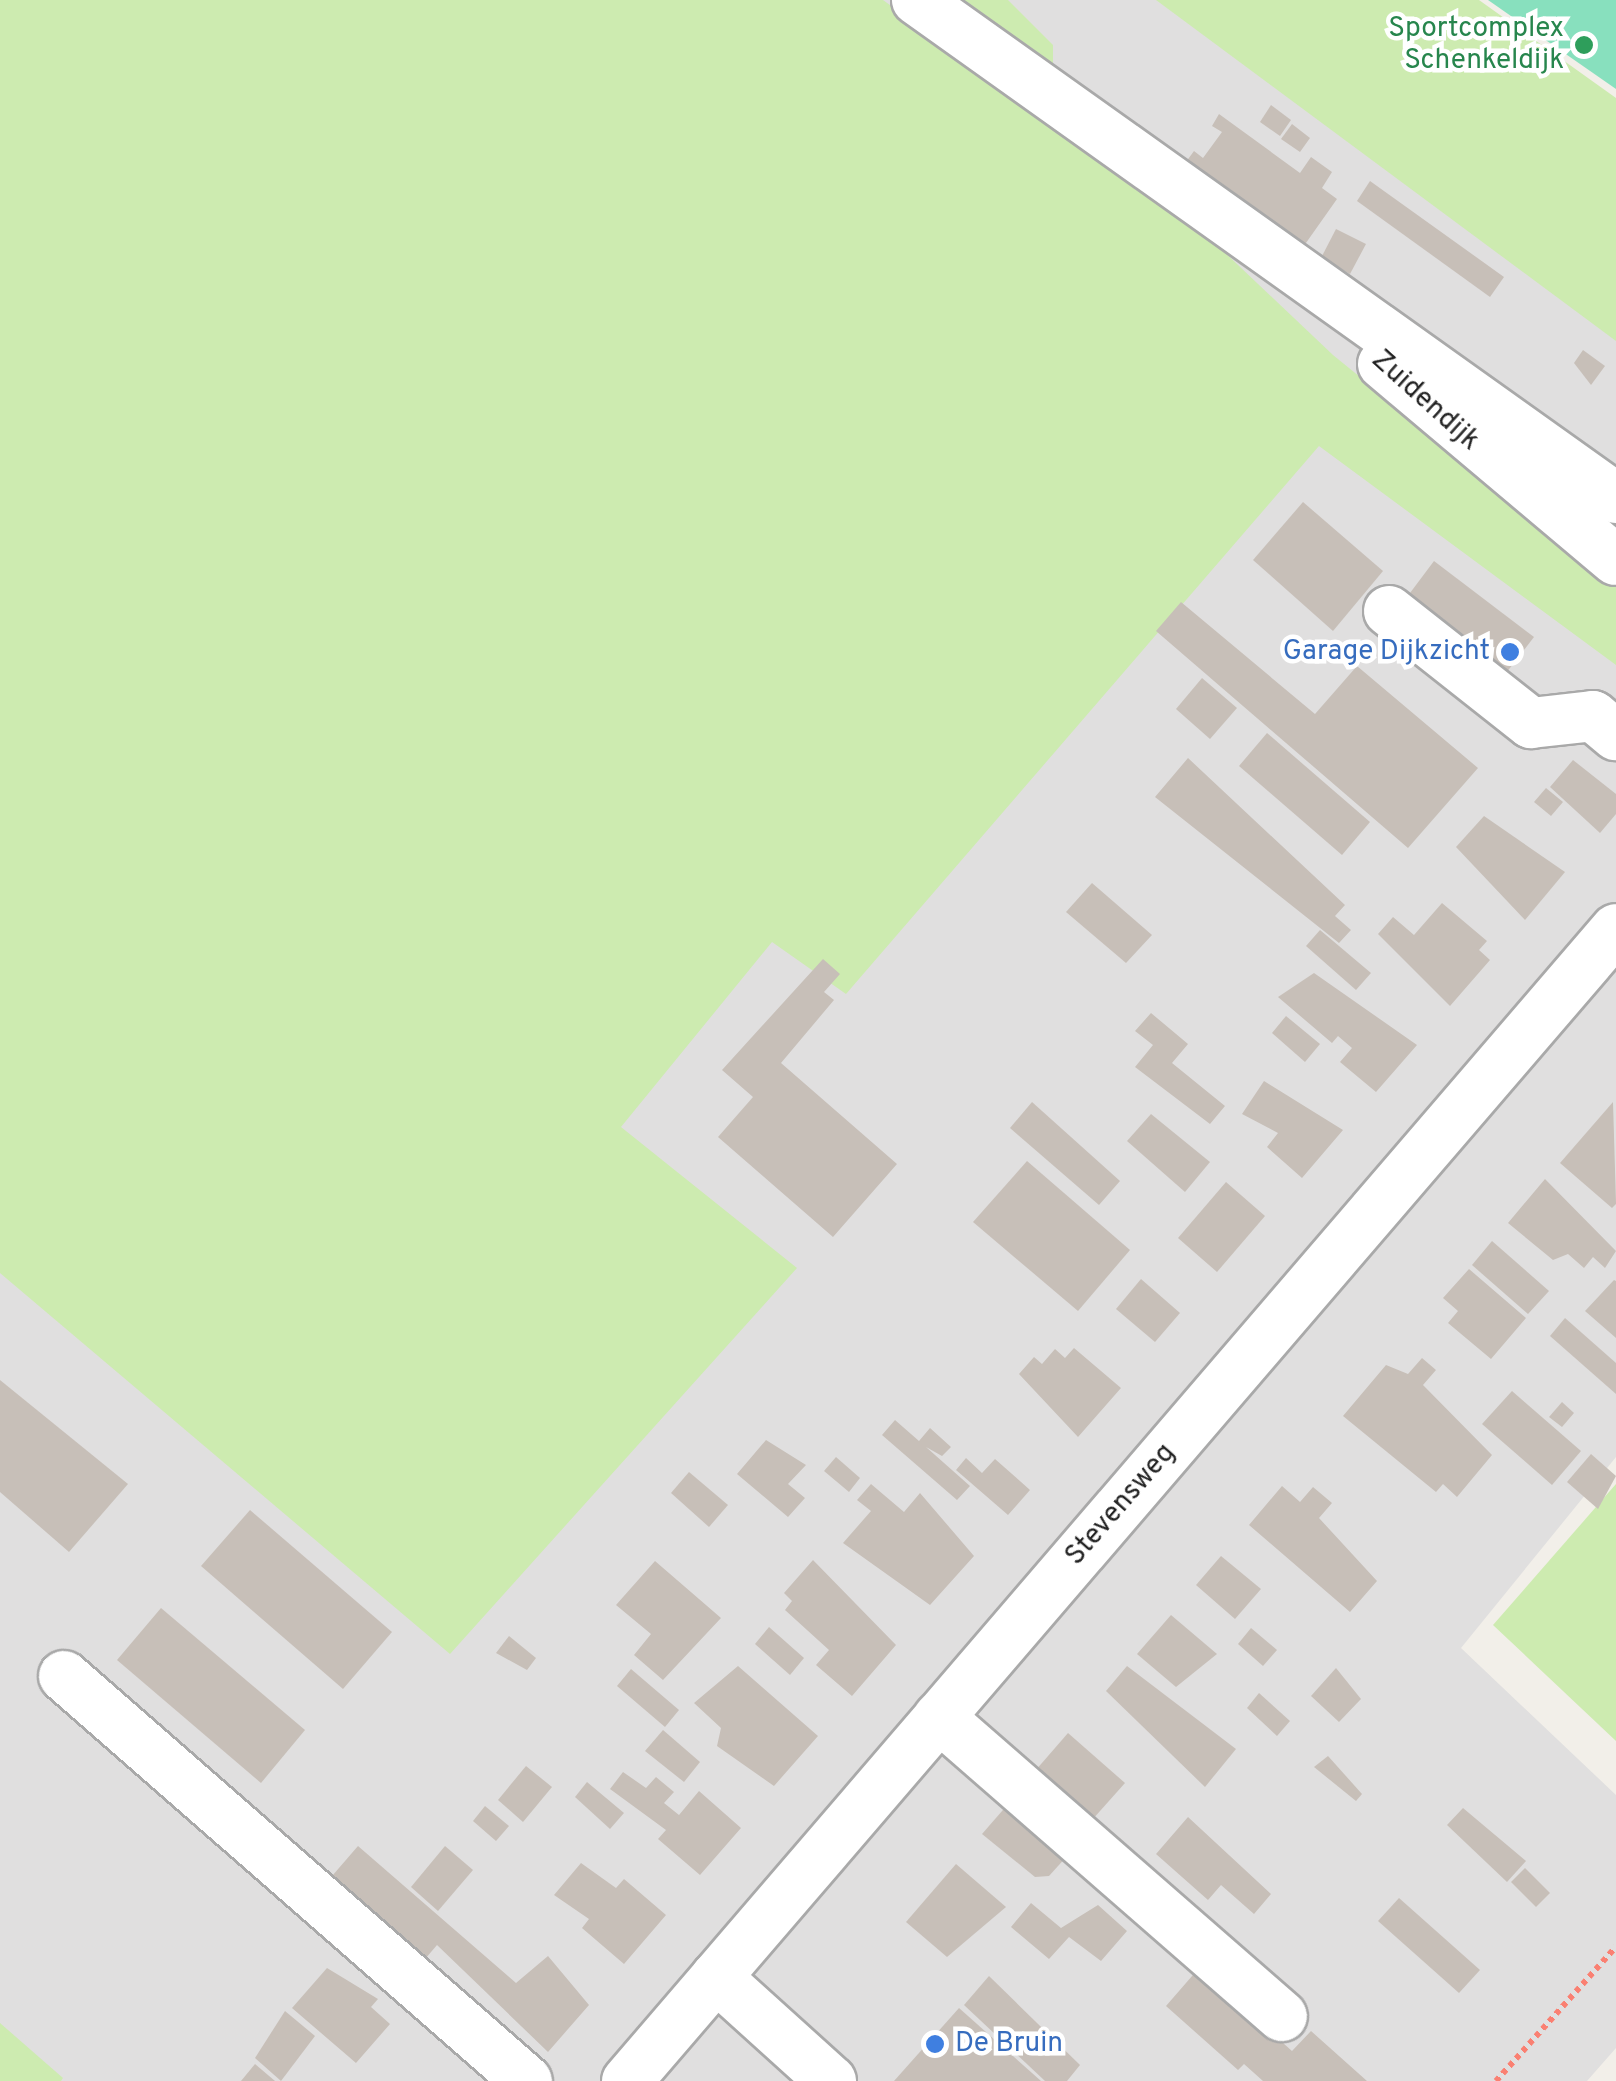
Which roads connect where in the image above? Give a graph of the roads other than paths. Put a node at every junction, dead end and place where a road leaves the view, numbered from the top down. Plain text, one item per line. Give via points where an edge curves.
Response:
1 (917, 0) edge
2 (1242, 232) junction
3 (1616, 498) edge
4 (1616, 560) edge
5 (1389, 611) dead end
6 (1616, 735) edge
7 (1616, 929) edge
8 (64, 1676) dead end
9 (939, 1717) junction
10 (716, 1976) junction
11 (1282, 2016) dead end
12 (527, 2081) edge
13 (627, 2081) edge
14 (831, 2081) edge

1 - 2 street, Zuidendijk
2 - 3 street, Zuidendijk
2 - 4 street, Zuidendijk via 1455,432
5 - 6 street via 1532,723 1594,716
7 - 9 street, Stevensweg
8 - 12 street
9 - 10 street, Stevensweg
9 - 11 street
10 - 13 street, Stevensweg
10 - 14 street

